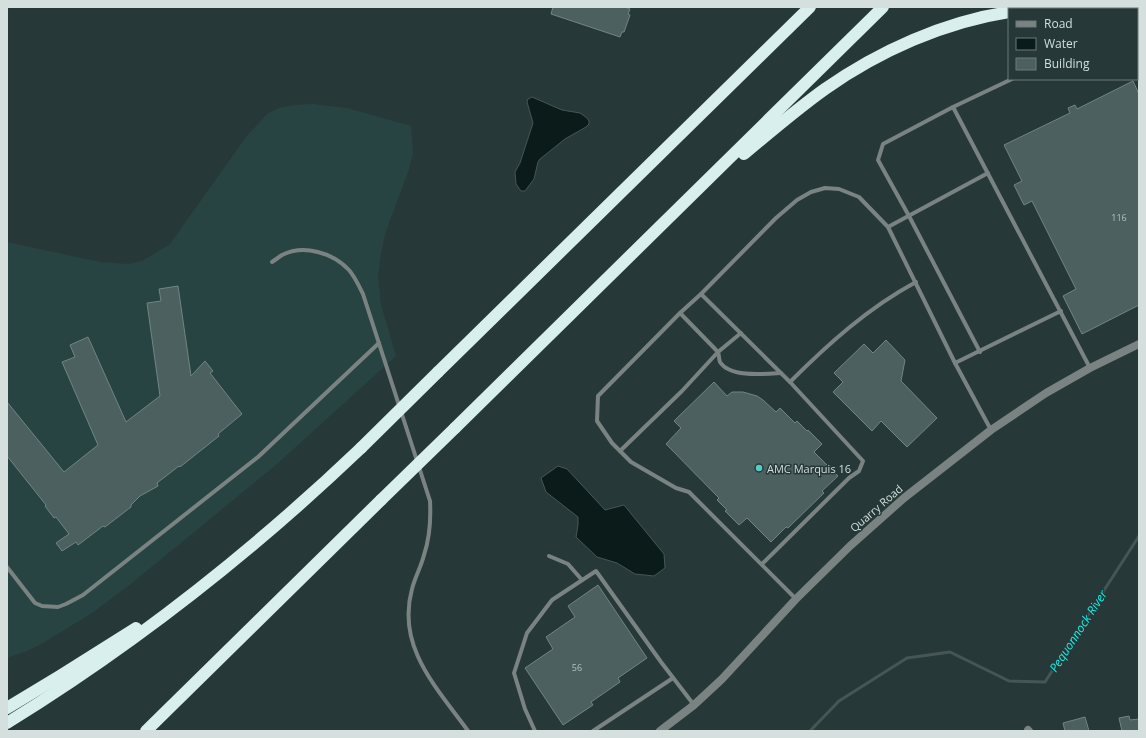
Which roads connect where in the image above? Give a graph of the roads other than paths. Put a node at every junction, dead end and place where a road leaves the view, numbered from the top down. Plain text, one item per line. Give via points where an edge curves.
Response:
1 (810, 7) edge
2 (883, 7) edge
3 (1128, 7) edge
4 (1139, 8) edge
5 (1008, 12) edge
6 (1010, 80) edge
7 (953, 106) junction
8 (988, 173) junction
9 (681, 205) junction
10 (909, 216) junction
11 (888, 227) junction
12 (272, 262) dead end
13 (916, 282) junction
14 (701, 294) junction
15 (1060, 311) junction
16 (680, 312) junction
17 (741, 333) junction
18 (379, 343) junction
19 (1139, 344) edge
20 (718, 352) junction
21 (980, 352) junction
22 (956, 363) junction
23 (1090, 368) junction
24 (781, 373) junction
25 (790, 382) junction
26 (992, 430) junction
27 (620, 451) junction
28 (549, 556) dead end
29 (762, 564) junction
30 (7, 567) edge
31 (582, 580) junction
32 (210, 581) junction
33 (796, 599) junction
34 (673, 678) junction
35 (694, 705) junction
36 (170, 707) junction
37 (7, 708) edge
38 (7, 723) edge
39 (146, 731) edge
40 (150, 731) edge
41 (468, 731) edge
42 (535, 731) edge
43 (593, 731) edge
44 (660, 731) edge

1 - 32 highway, bridge via 361,448
2 - 9 highway
3 - 4 highway
5 - 9 highway via 938,31 864,64 803,105
6 - 7 lane
7 - 8 lane
7 - 10 lane via 883,144 878,160
8 - 10 lane
8 - 15 lane
9 - 36 highway, bridge
10 - 11 lane
10 - 21 lane
11 - 13 lane
11 - 14 lane via 859,197 840,189 825,188 811,192 776,218
12 - 18 lane via 290,252 305,250 328,256 343,264 358,282
13 - 22 lane
13 - 25 lane via 864,315
14 - 16 lane
14 - 17 lane
15 - 21 lane
15 - 23 lane
16 - 20 lane
16 - 27 lane via 598,396 597,421
17 - 20 lane
17 - 24 lane
18 - 30 lane via 258,458 83,595 58,607 42,606 35,603
18 - 41 lane via 430,501 428,541 411,590 410,634 414,651 422,667
19 - 23 street, Quarry Road
20 - 24 lane via 720,361 726,368 744,374
20 - 27 lane
21 - 22 lane
22 - 26 lane
23 - 26 street, Quarry Road via 1046,393
24 - 25 lane
25 - 29 lane via 863,461 859,471
26 - 33 street, Quarry Road via 904,498
27 - 29 lane via 631,462 653,476 689,492
28 - 31 lane via 568,564
29 - 33 lane
31 - 34 lane via 596,571
31 - 42 lane via 552,600 527,633 514,673
32 - 37 highway
32 - 38 highway via 108,657
33 - 35 street, Quarry Road via 722,679
34 - 35 lane
34 - 43 lane
35 - 44 street, Quarry Road
36 - 39 highway
36 - 40 highway

